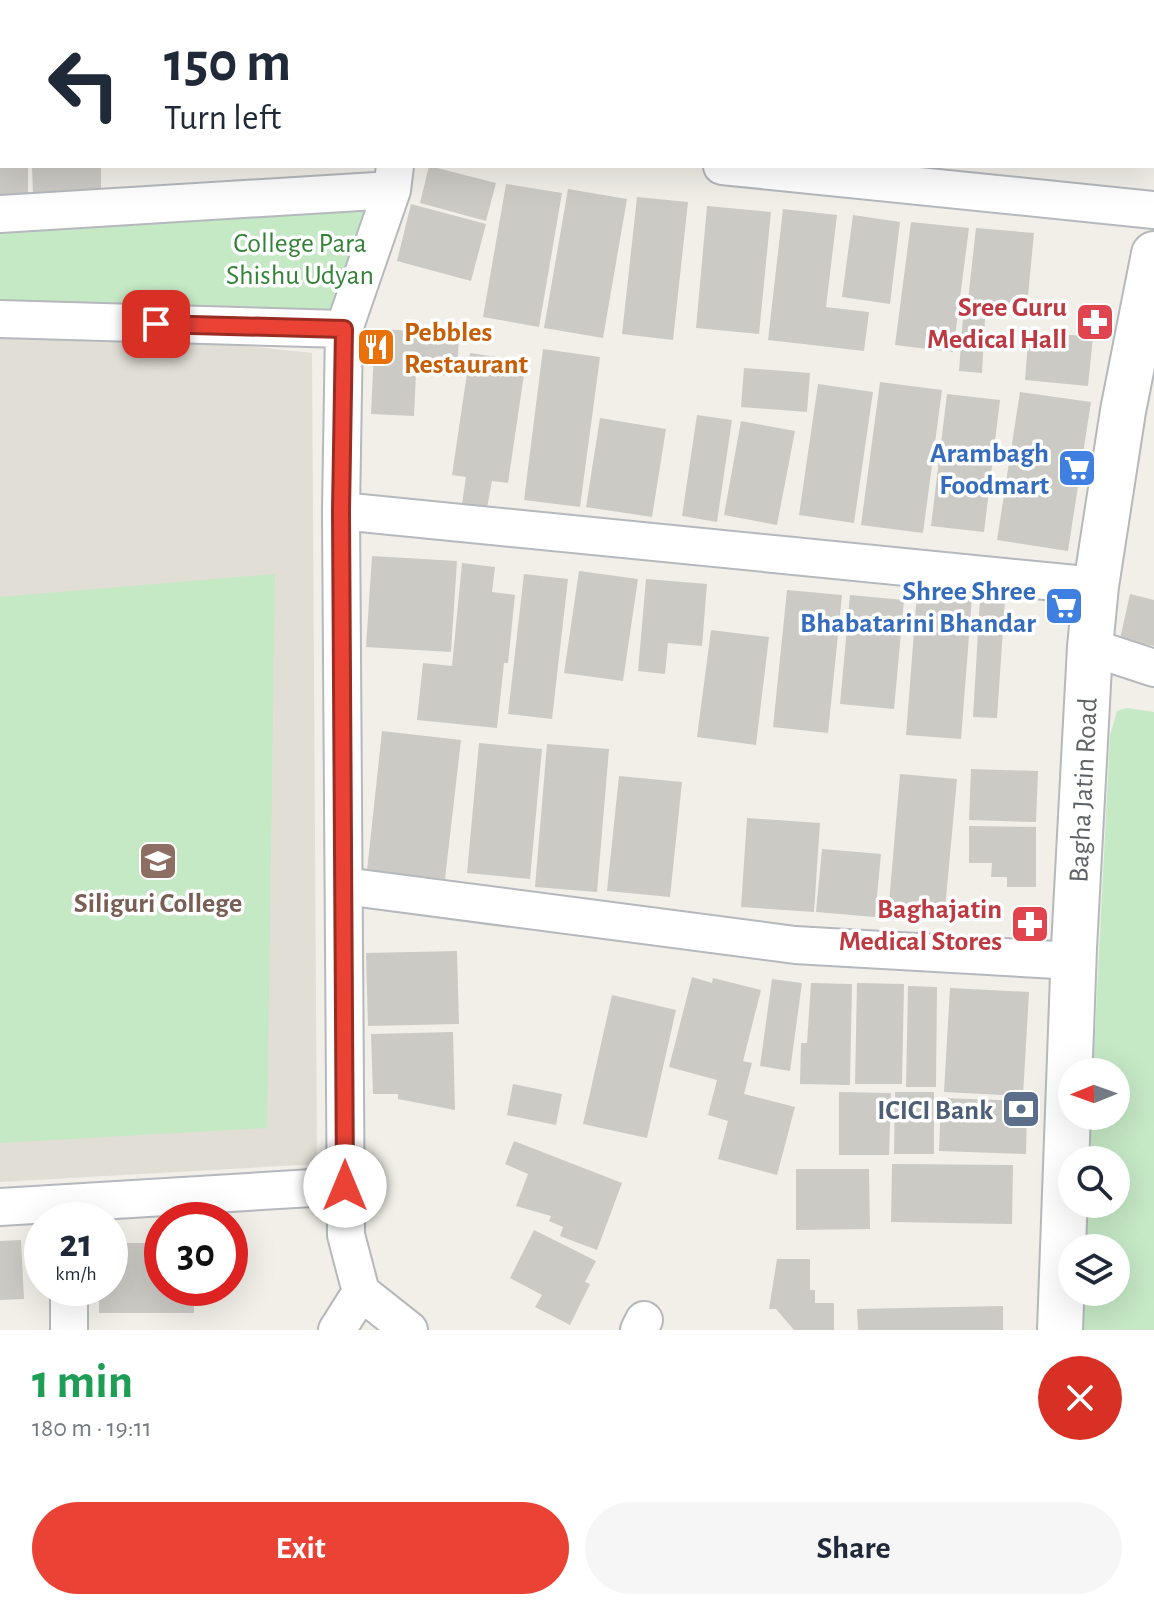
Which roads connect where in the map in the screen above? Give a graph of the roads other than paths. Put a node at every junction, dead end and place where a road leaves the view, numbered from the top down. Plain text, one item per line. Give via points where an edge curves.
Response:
1 (742, 168) edge
2 (394, 178) edge
3 (1154, 210) edge
4 (0, 214) edge
5 (1154, 254) edge
6 (0, 319) edge
7 (344, 329) junction
8 (341, 511) junction
9 (1096, 586) junction
10 (1090, 647) junction
11 (1154, 668) edge
12 (344, 886) junction
13 (1074, 961) junction
14 (345, 1186) junction
15 (128, 1206) edge
16 (0, 1207) edge
17 (24, 1208) edge
18 (361, 1292) junction
19 (69, 1306) edge
20 (69, 1330) edge
21 (337, 1330) edge
22 (409, 1330) edge
23 (1060, 1330) edge

1 - 3 street
2 - 4 street
2 - 7 street
5 - 9 street, Bagha Jatin Road
6 - 7 street
7 - 8 street
8 - 9 street
8 - 12 street
9 - 10 street, Bagha Jatin Road
10 - 11 street
10 - 13 street, Bagha Jatin Road
12 - 13 street via 795,945
12 - 14 street
13 - 23 street, Bagha Jatin Road
14 - 15 street
14 - 18 street via 346,1235
16 - 17 street
18 - 21 street
18 - 22 street
19 - 20 street

